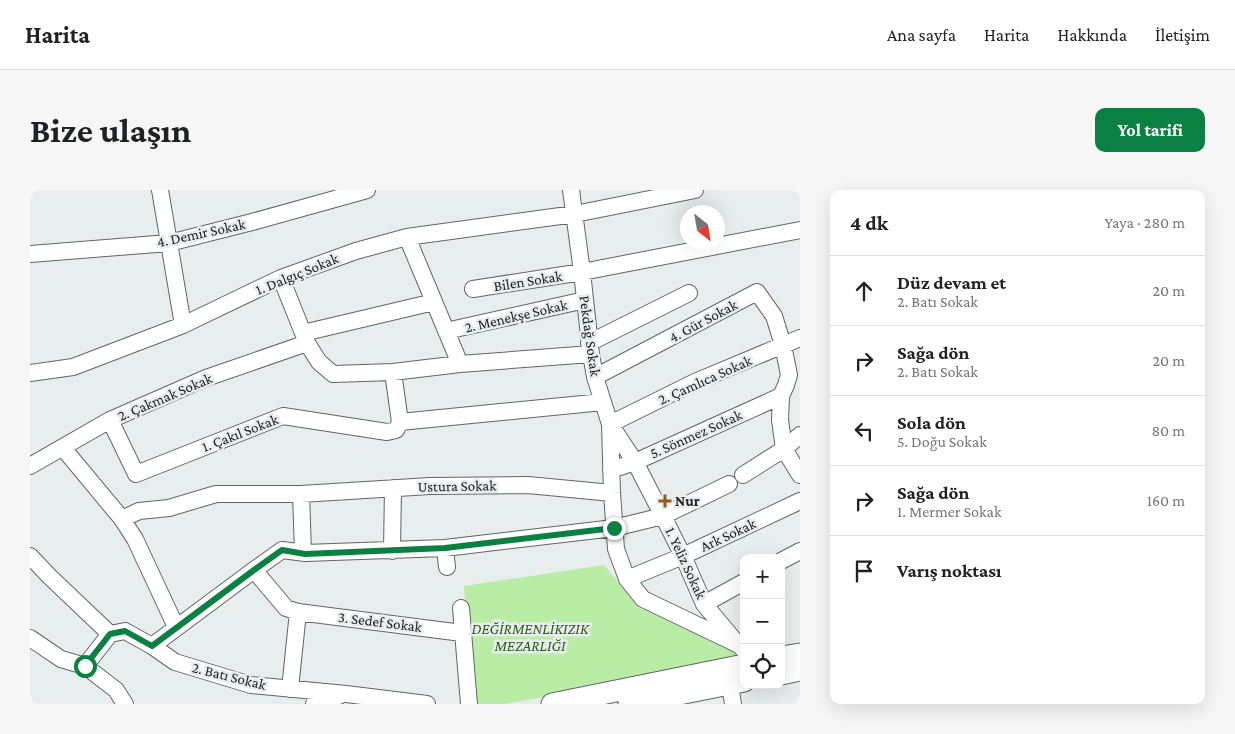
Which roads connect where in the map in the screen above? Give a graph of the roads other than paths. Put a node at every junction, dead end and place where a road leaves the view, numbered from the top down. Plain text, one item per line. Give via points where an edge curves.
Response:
1 (160, 190) edge
2 (367, 190) edge
3 (571, 190) edge
4 (695, 190) edge
5 (348, 192) edge
6 (575, 214) junction
7 (800, 230) edge
8 (407, 237) junction
9 (169, 242) junction
10 (30, 254) edge
11 (582, 272) junction
12 (281, 278) junction
13 (473, 289) dead end
14 (689, 293) dead end
15 (585, 300) junction
16 (434, 302) junction
17 (183, 325) junction
18 (446, 332) junction
19 (305, 338) junction
20 (800, 338) edge
21 (783, 345) junction
22 (590, 348) junction
23 (460, 364) junction
24 (393, 372) junction
25 (30, 373) edge
26 (595, 377) junction
27 (780, 396) junction
28 (603, 402) junction
29 (110, 420) junction
30 (400, 422) junction
31 (610, 424) junction
32 (800, 435) edge
33 (63, 448) junction
34 (784, 449) junction
35 (635, 462) junction
36 (30, 466) edge
37 (611, 470) junction
38 (800, 475) edge
39 (393, 488) junction
40 (612, 493) junction
41 (301, 494) junction
42 (800, 501) edge
43 (663, 516) junction
44 (122, 518) junction
45 (614, 528) junction
46 (445, 548) junction
47 (392, 550) junction
48 (800, 551) edge
49 (303, 553) junction
50 (30, 556) edge
51 (683, 556) junction
52 (785, 559) edge
53 (447, 567) dead end
54 (254, 570) junction
55 (627, 579) junction
56 (740, 584) edge
57 (704, 604) junction
58 (461, 608) dead end
59 (298, 612) junction
60 (176, 627) junction
61 (462, 633) junction
62 (110, 634) junction
63 (30, 638) edge
64 (152, 646) junction
65 (740, 650) edge
66 (740, 652) edge
67 (740, 654) edge
68 (800, 654) edge
69 (785, 656) edge
70 (85, 666) junction
71 (800, 670) edge
72 (785, 673) edge
73 (290, 689) junction
74 (735, 690) edge
75 (346, 694) junction
76 (692, 698) edge
77 (125, 704) edge
78 (314, 704) edge
79 (427, 704) edge
80 (469, 704) edge
81 (552, 704) edge
82 (629, 704) edge

1 - 9 street
2 - 5 street, 4. Demir Sokak
3 - 6 street, Pekdağ Sokak
4 - 6 street, 1. Dalgıç Sokak
5 - 9 street, 4. Demir Sokak via 252,222
6 - 8 street, 1. Dalgıç Sokak
6 - 11 street, Pekdağ Sokak
7 - 11 street, Bilen Sokak
8 - 12 street, 1. Dalgıç Sokak via 356,250
8 - 16 street
9 - 10 street, 4. Demir Sokak
9 - 17 street
11 - 13 street, Bilen Sokak
11 - 15 street, Pekdağ Sokak
12 - 17 street, 1. Dalgıç Sokak
12 - 19 street
14 - 22 street
15 - 18 street, 2. Menekşe Sokak
15 - 22 street, Pekdağ Sokak
16 - 18 street
16 - 19 street, 2. Çakmak Sokak
17 - 25 street, 1. Dalgıç Sokak via 73,367
18 - 23 street
19 - 24 street via 319,362 333,374
19 - 29 street, 2. Çakmak Sokak
20 - 21 street, 2. Çamlıca Sokak
21 - 26 street, 4. Gür Sokak via 774,316 757,292
21 - 27 street via 789,375
21 - 31 street, 2. Çamlıca Sokak via 695,382
22 - 23 street
22 - 26 street, Pekdağ Sokak
23 - 24 street
24 - 30 street
26 - 28 street, Pekdağ Sokak
27 - 34 street
27 - 35 street, 5. Sönmez Sokak
28 - 30 street, 1. Çakıl Sokak
28 - 31 street, Pekdağ Sokak
29 - 30 street, 1. Çakıl Sokak via 136,474 283,416 387,432 396,430
29 - 33 street, 2. Çakmak Sokak
31 - 35 street, 1. Yeliz Sokak
31 - 37 street, Pekdağ Sokak
32 - 34 street
33 - 36 street, 2. Çakmak Sokak
33 - 44 street
34 - 38 street
34 - 43 street via 736,480
35 - 37 street, 5. Sönmez Sokak
35 - 43 street, 1. Yeliz Sokak
37 - 40 street, Pekdağ Sokak
39 - 40 street, Ustura Sokak via 528,485
39 - 41 street, Ustura Sokak
39 - 47 street
40 - 45 street, Pekdağ Sokak
41 - 44 street, Ustura Sokak via 216,494
41 - 49 street
42 - 51 street, Ark Sokak
43 - 45 street
43 - 51 street, 1. Yeliz Sokak
44 - 60 street
45 - 46 street
45 - 55 street, Pekdağ Sokak via 616,549
46 - 47 street
46 - 53 street
47 - 49 street
48 - 52 street
49 - 54 street via 282,550
50 - 62 street
51 - 55 street, Ark Sokak
51 - 57 street, 1. Yeliz Sokak
54 - 59 street via 286,608
54 - 60 street
55 - 66 street, Pekdağ Sokak via 643,599
56 - 57 street
57 - 65 street, 1. Yeliz Sokak
58 - 61 street
59 - 61 street, 3. Sedef Sokak
59 - 73 street
60 - 64 street
61 - 80 street
62 - 64 street, 2. Batı Sokak via 125,631
62 - 70 street
63 - 70 street via 61,659
64 - 73 street, 2. Batı Sokak via 175,662 251,685
67 - 81 main road
68 - 69 main road
70 - 77 street via 116,690
71 - 72 main road
73 - 75 street, 2. Batı Sokak
74 - 76 main road
75 - 78 street
75 - 79 street, 2. Batı Sokak
76 - 82 main road

